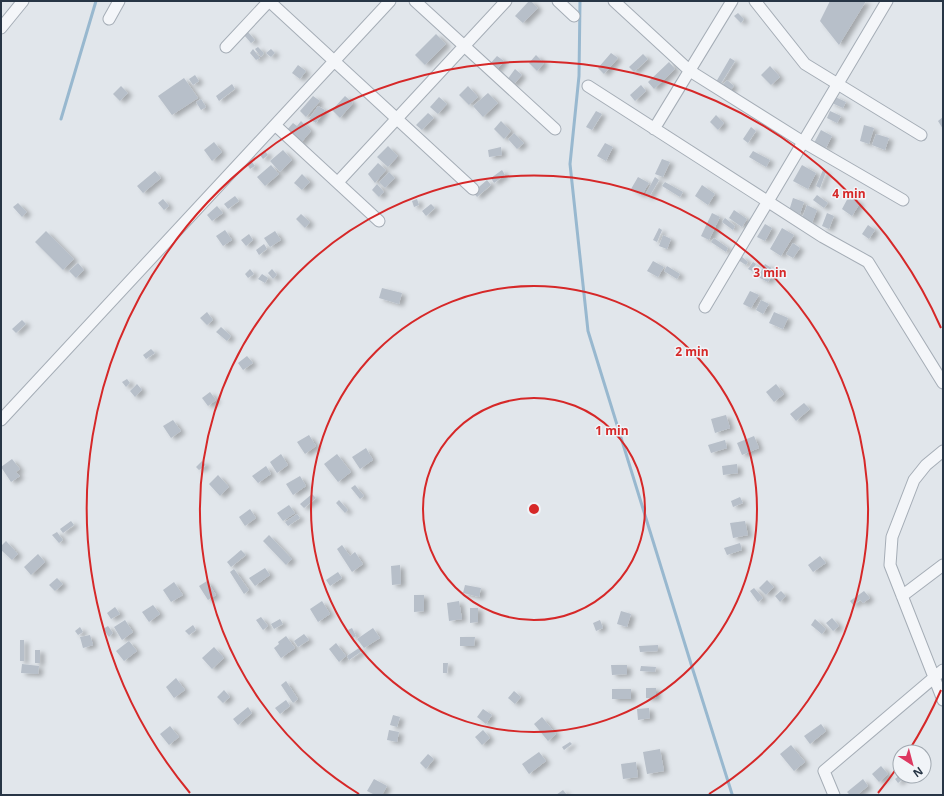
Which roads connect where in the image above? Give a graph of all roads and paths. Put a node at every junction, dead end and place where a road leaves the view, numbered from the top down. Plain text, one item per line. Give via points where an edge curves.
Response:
1 (23, 1) edge
2 (119, 1) edge
3 (269, 1) edge
4 (390, 1) edge
5 (415, 1) edge
6 (506, 1) edge
7 (558, 1) edge
8 (614, 1) edge
9 (732, 1) edge
10 (755, 1) edge
11 (887, 1) edge
12 (574, 16) dead end
13 (108, 19) dead end
14 (1, 28) edge
15 (226, 46) dead end
16 (464, 46) junction
17 (334, 61) junction
18 (690, 70) junction
19 (838, 84) junction
20 (588, 86) dead end
21 (397, 119) junction
22 (275, 125) junction
23 (654, 129) junction
24 (555, 130) dead end
25 (921, 135) dead end
26 (803, 142) junction
27 (338, 182) junction
28 (473, 189) dead end
29 (903, 200) dead end
30 (768, 202) junction
31 (380, 221) dead end
32 (705, 307) dead end
33 (943, 383) edge
34 (1, 420) edge
35 (943, 451) edge
36 (943, 565) edge
37 (902, 596) junction
38 (939, 674) edge
39 (943, 700) edge
40 (834, 795) edge

1 - 14 street
2 - 13 street
3 - 15 street
3 - 17 street
4 - 17 street
5 - 16 street
6 - 16 street
7 - 12 street
8 - 18 street
9 - 18 street
10 - 19 street via 805,64
11 - 19 street
16 - 21 street
16 - 24 street
17 - 21 street
17 - 22 street
18 - 23 street
18 - 26 street
19 - 25 street
19 - 26 street
20 - 23 street
21 - 27 street
21 - 28 street
22 - 27 street
22 - 34 street
23 - 30 street
26 - 29 street
26 - 30 street
27 - 31 street
30 - 32 street
30 - 33 street via 868,262
35 - 37 street via 926,465 914,480 892,536 890,565
36 - 37 street
37 - 38 street
38 - 39 street
38 - 40 street via 824,771

